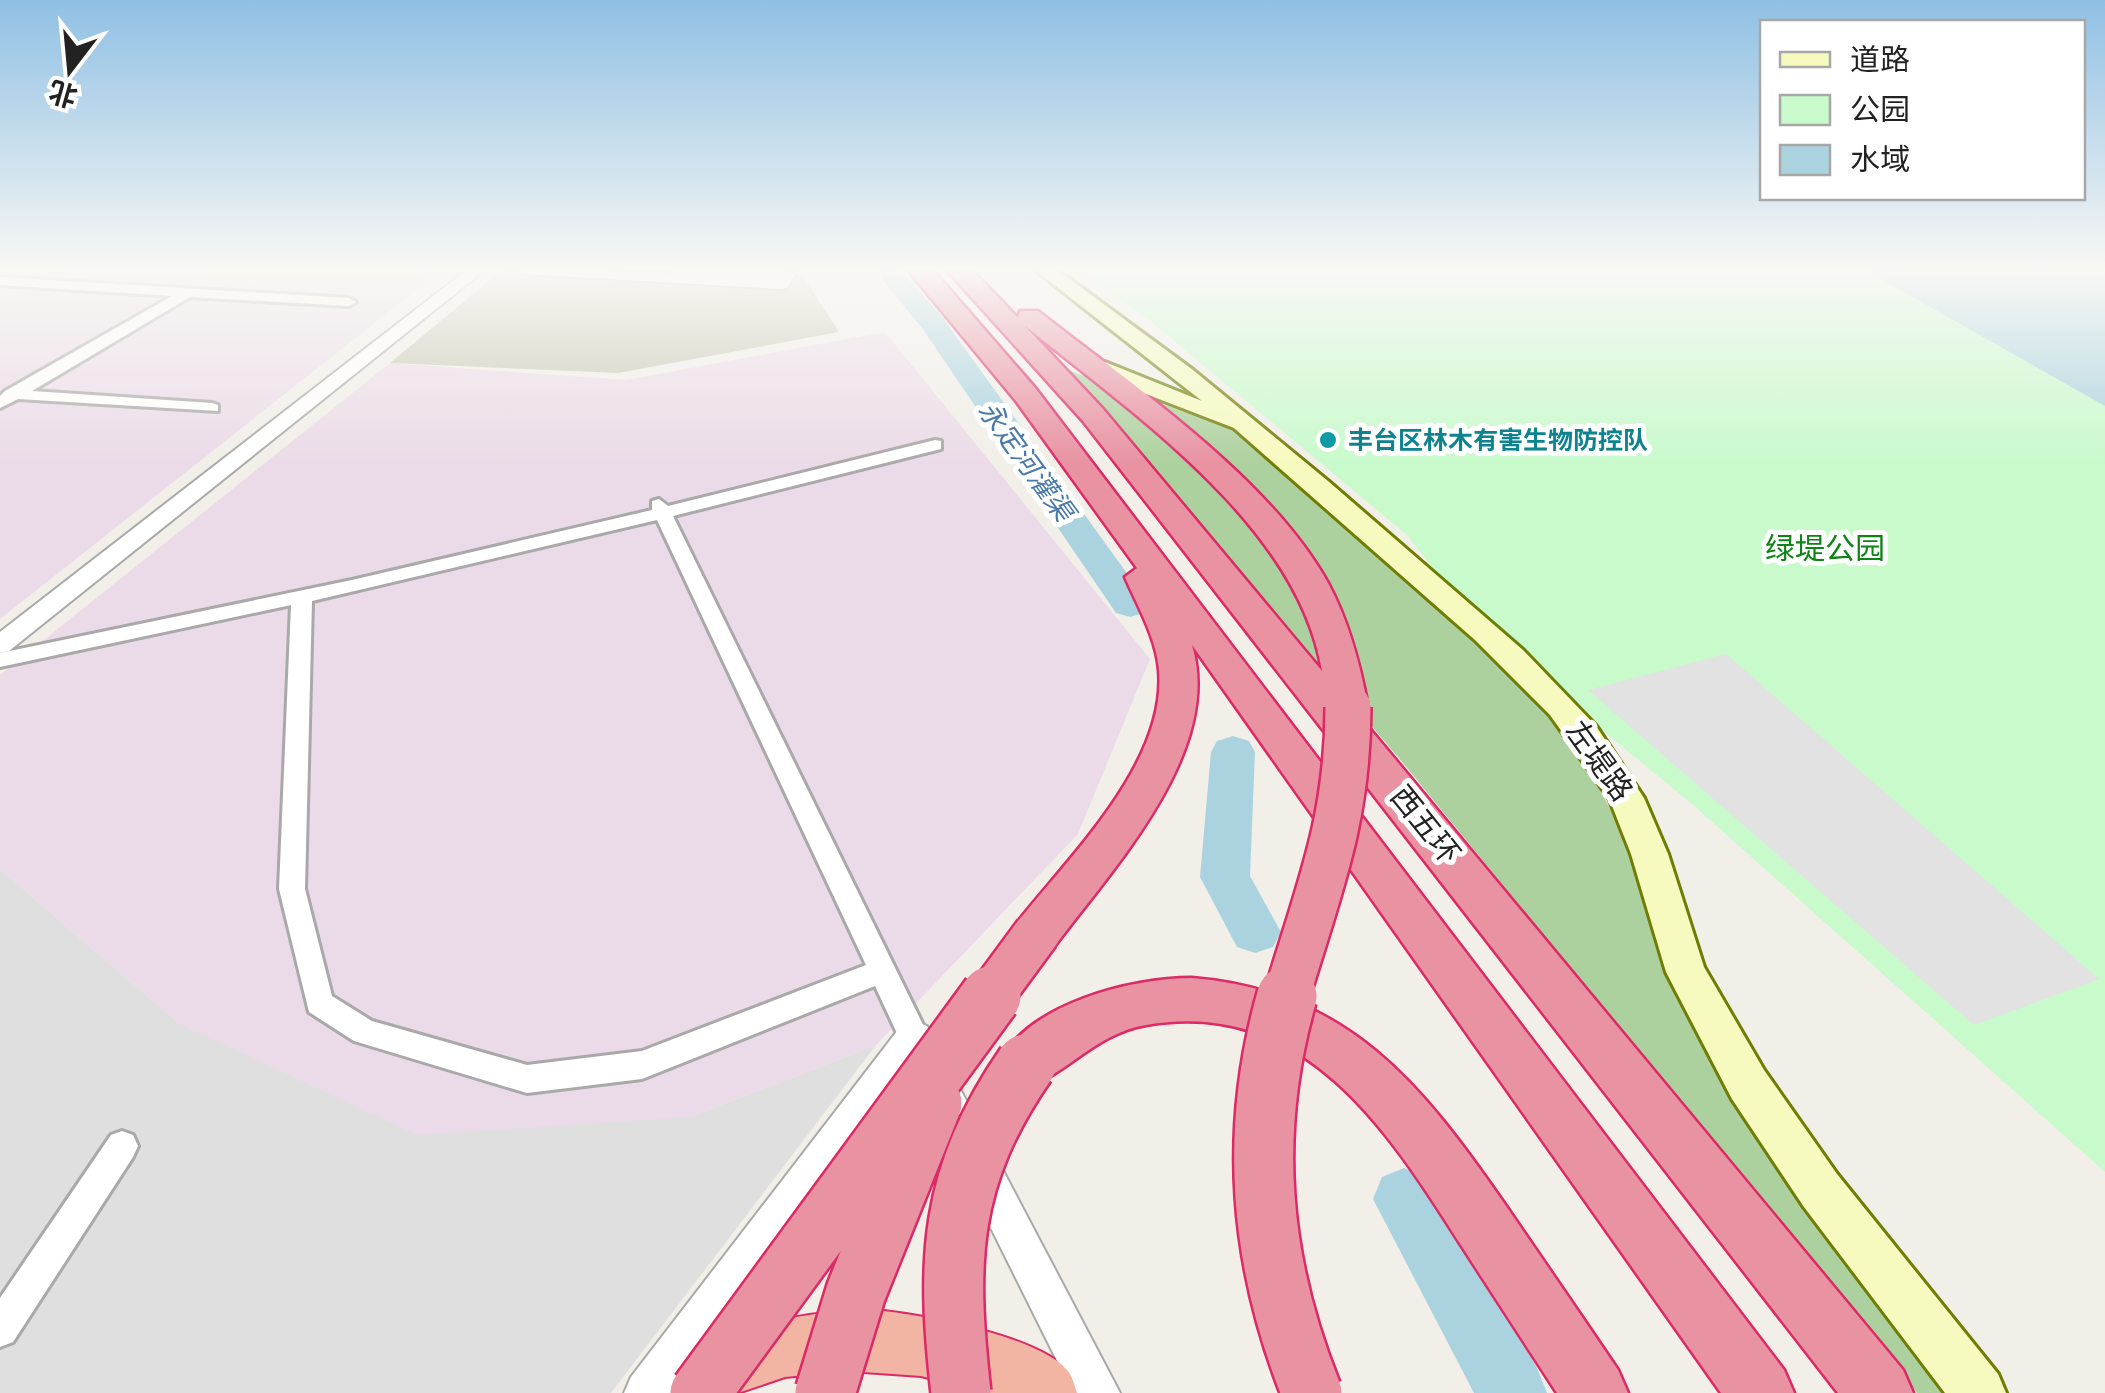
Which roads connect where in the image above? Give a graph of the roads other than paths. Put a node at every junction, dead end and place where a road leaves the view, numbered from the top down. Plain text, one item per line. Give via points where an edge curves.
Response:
1 (115, 334) edge
2 (395, 334) edge
3 (974, 334) edge
4 (1019, 334) edge
5 (1051, 334) edge
6 (1136, 334) edge
7 (1086, 362) junction
8 (5, 397) edge
9 (212, 408) dead end
10 (1255, 429) junction
11 (935, 445) dead end
12 (660, 510) junction
13 (1116, 514) junction
14 (302, 597) junction
15 (0, 645) edge
16 (0, 660) edge
17 (883, 971) junction
18 (937, 1038) junction
19 (122, 1146) dead end
20 (0, 1329) edge
21 (647, 1393) edge
22 (678, 1393) edge
23 (700, 1393) edge
24 (825, 1393) edge
25 (961, 1393) edge
26 (1046, 1393) edge
27 (1097, 1393) edge
28 (1312, 1393) edge
29 (1595, 1393) edge
30 (1760, 1393) edge
31 (1880, 1393) edge
32 (1980, 1393) edge

1 - 8 street
2 - 15 street
3 - 13 highway
4 - 31 highway, 西五环 via 1094,415
5 - 7 highway
6 - 10 main road, 左堤路
7 - 10 main road
7 - 28 highway, bridge via 1275,528 1328,620 1343,670 1345,791 1278,1026 1259,1148 1275,1290
8 - 9 street
10 - 32 main road, 左堤路 via 1474,623 1552,698 1605,762 1639,818 1684,969 1733,1058 1797,1160
11 - 12 street
12 - 14 street
12 - 17 street
13 - 18 highway, bridge via 1174,649 1179,685 1168,730 1146,786 1037,933
13 - 30 highway
14 - 16 street
14 - 17 street via 292,889 319,1003 364,1032 527,1079 642,1065
17 - 18 street
18 - 21 street
18 - 23 highway, bridge
18 - 24 highway, bridge
18 - 27 street
19 - 20 street
22 - 26 highway via 715,1371 785,1347 884,1338 966,1355
25 - 29 highway, bridge via 953,1314 956,1210 977,1140 1001,1096 1056,1036 1134,1004 1177,1000 1273,1014 1324,1040 1373,1082 1411,1123

